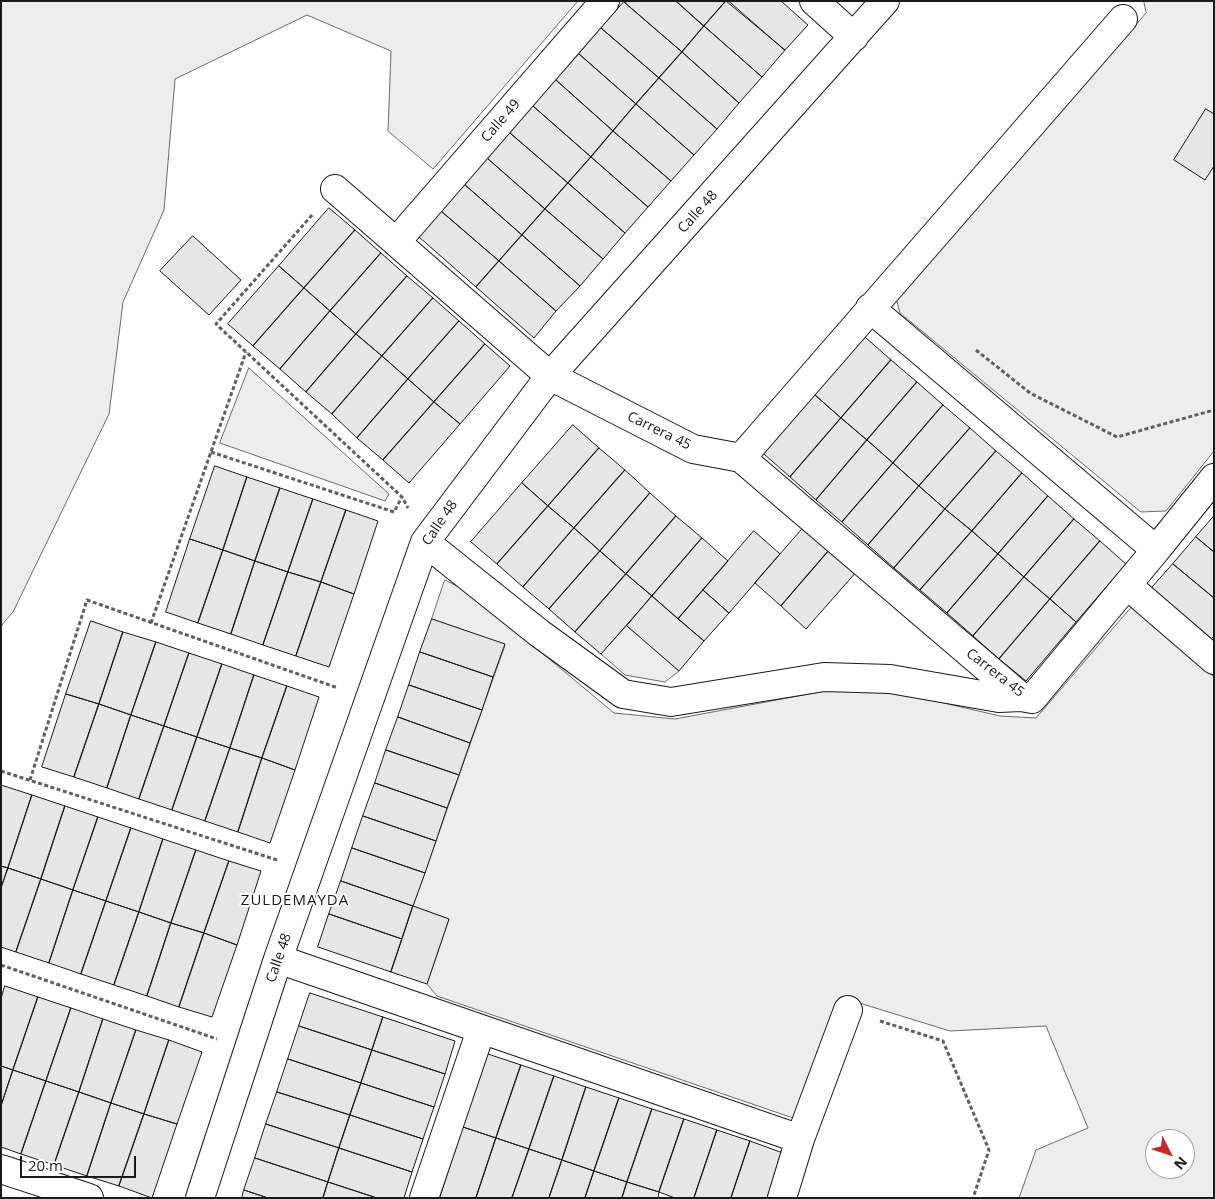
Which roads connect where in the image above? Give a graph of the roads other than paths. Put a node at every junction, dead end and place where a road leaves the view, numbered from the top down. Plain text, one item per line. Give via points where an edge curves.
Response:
1 (606, 1) edge
2 (814, 1) edge
3 (885, 1) edge
4 (1123, 19) dead end
5 (854, 37) junction
6 (335, 188) road end
7 (396, 242) junction
8 (870, 308) junction
9 (550, 376) junction
10 (741, 458) junction
11 (1214, 478) edge
12 (425, 542) junction
13 (1156, 550) junction
14 (1127, 585) junction
15 (1214, 660) edge
16 (1027, 698) junction
17 (278, 959) junction
18 (848, 1010) road end
19 (481, 1030) junction
20 (800, 1139) junction
21 (1, 1169) edge
22 (89, 1198) edge
23 (200, 1198) edge
24 (424, 1198) edge
25 (782, 1198) edge

1 - 7 street, Calle 49
2 - 5 street
3 - 5 street, Calle 48
4 - 8 street
5 - 9 street, Calle 48
6 - 7 street, Carrera 45
7 - 9 street, Carrera 45
8 - 10 street
8 - 13 street
9 - 10 street, Carrera 45 via 693,449
9 - 12 street, Calle 48
10 - 16 street, Carrera 45
11 - 13 street
12 - 16 street via 539,633 623,694 671,702 824,677 890,679 999,698
12 - 17 street, Calle 48
13 - 14 street
14 - 15 street
14 - 16 street
17 - 19 street
17 - 23 street, Calle 48
18 - 20 street
19 - 20 street
19 - 24 street
20 - 25 street
21 - 22 street

